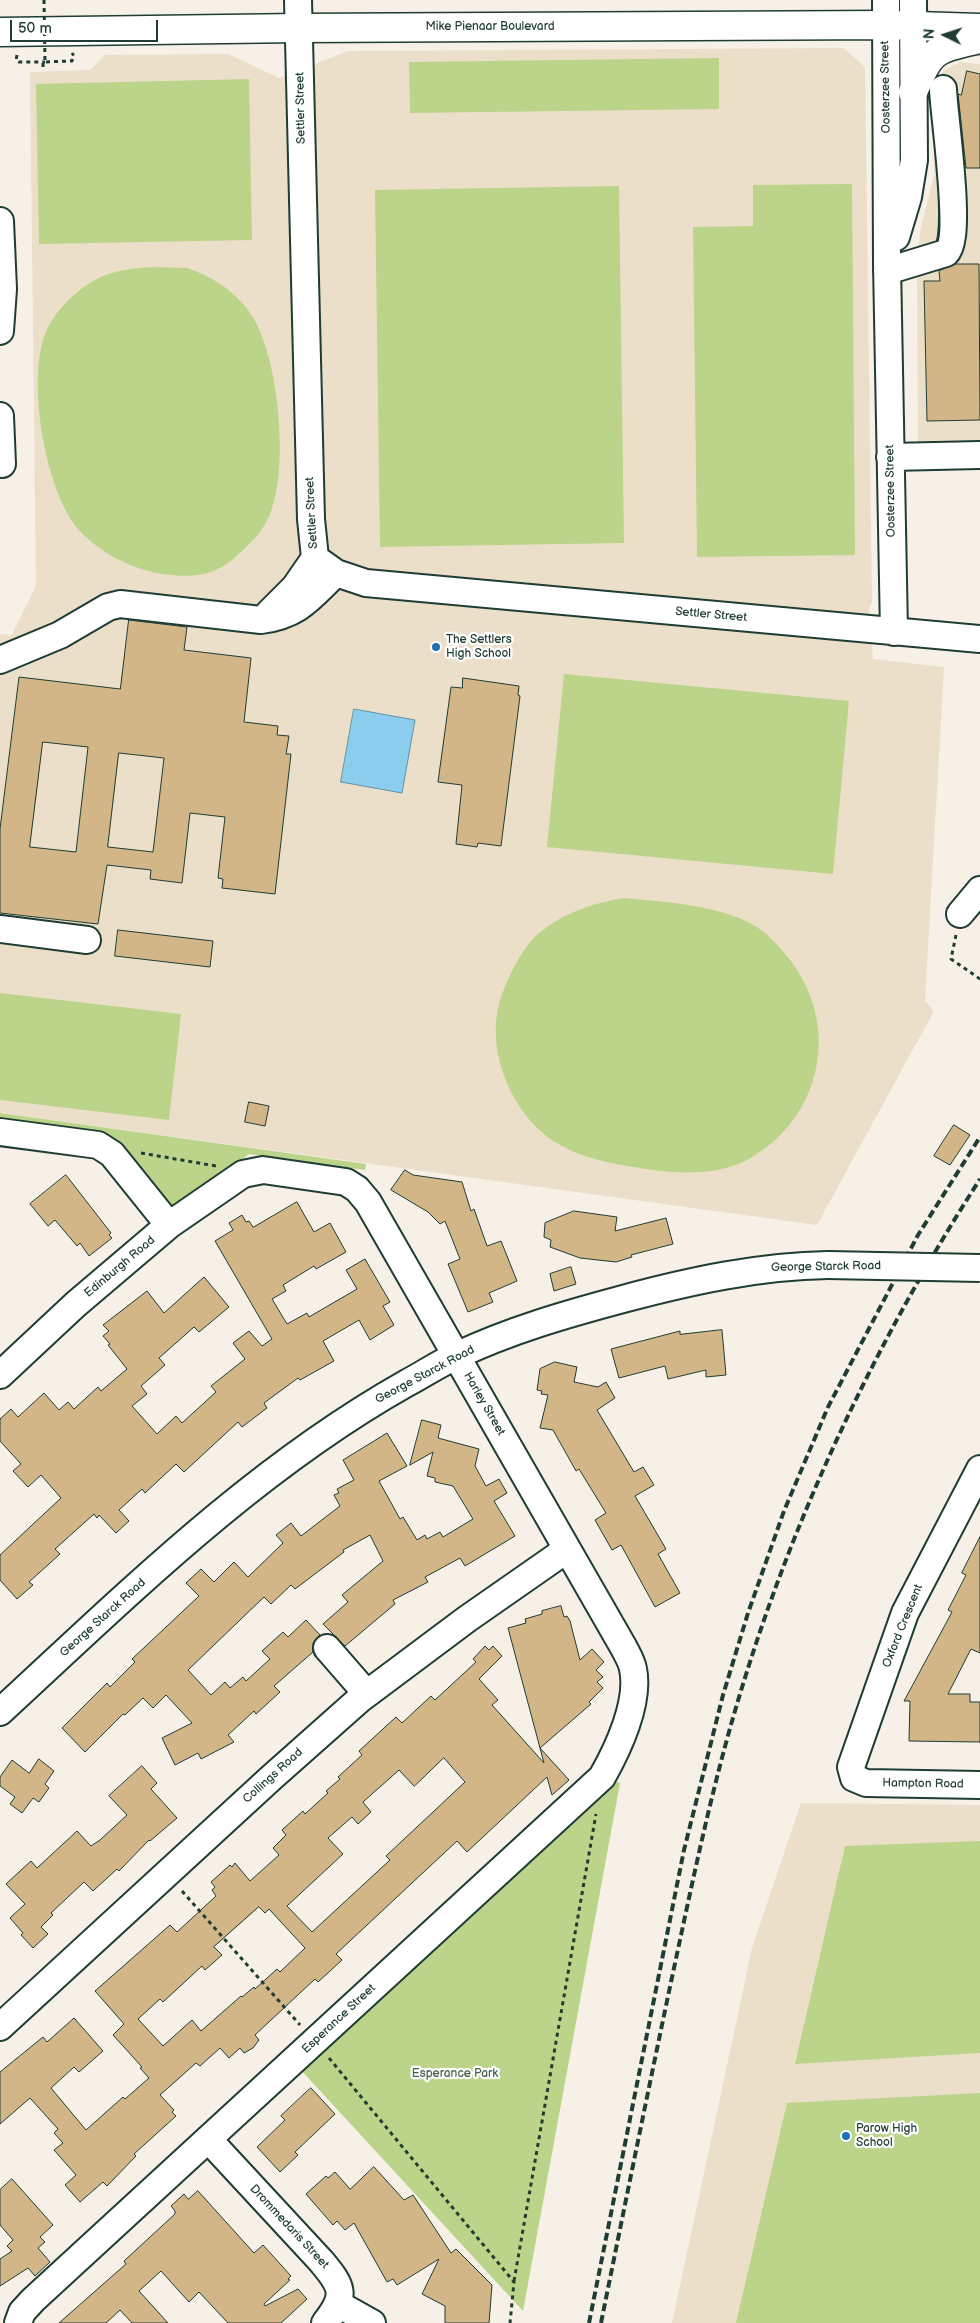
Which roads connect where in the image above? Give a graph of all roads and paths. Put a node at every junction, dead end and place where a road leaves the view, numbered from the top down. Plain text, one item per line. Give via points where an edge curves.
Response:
1 (44, 0) edge
2 (298, 0) edge
3 (886, 12) edge
4 (913, 13) edge
5 (299, 28) junction
6 (980, 28) edge
7 (0, 32) edge
8 (980, 39) edge
9 (55, 52) dead end
10 (69, 52) dead end
11 (18, 53) dead end
12 (36, 53) dead end
13 (43, 68) dead end
14 (943, 90) dead end
15 (913, 92) junction
16 (0, 221) edge
17 (0, 229) edge
18 (887, 267) junction
19 (0, 331) edge
20 (0, 416) edge
21 (980, 455) edge
22 (890, 457) junction
23 (2, 464) dead end
24 (314, 558) junction
25 (336, 573) junction
26 (261, 620) junction
27 (894, 632) junction
28 (980, 639) edge
29 (0, 660) edge
30 (980, 890) edge
31 (960, 914) joint
32 (0, 929) edge
33 (87, 940) dead end
34 (980, 979) edge
35 (0, 1132) edge
36 (136, 1152) dead end
37 (248, 1171) junction
38 (169, 1225) junction
39 (980, 1268) edge
40 (456, 1356) junction
41 (0, 1375) edge
42 (980, 1468) edge
43 (566, 1550) junction
44 (327, 1648) dead end
45 (367, 1694) junction
46 (634, 1696) joint
47 (0, 1712) edge
48 (602, 1777) junction
49 (866, 1784) joint
50 (980, 1785) edge
51 (166, 1874) junction
52 (0, 2027) edge
53 (315, 2041) junction
54 (208, 2139) junction
55 (514, 2282) junction
56 (331, 2313) edge
57 (18, 2323) edge
58 (372, 2323) edge
59 (510, 2323) edge

1 - 11 path, bridge via 44,62 19,62 16,58
2 - 5 street, Settler Street
3 - 4 main road, Mike Pienaar Boulevard
3 - 5 main road, Mike Pienaar Boulevard
3 - 18 street, Oosterzee Street
4 - 6 main road, Mike Pienaar Boulevard
4 - 15 street, Oosterzee Street
5 - 7 main road, Mike Pienaar Boulevard
5 - 24 street, Settler Street
8 - 15 main road via 933,54 925,63
9 - 12 path
10 - 13 path via 74,56 70,62 43,62
14 - 18 street via 953,210 952,245 946,253
15 - 18 street, Oosterzee Street via 913,176
16 - 17 street
17 - 19 street via 3,289
18 - 22 street, Oosterzee Street
20 - 23 street
21 - 22 street
22 - 27 street, Oosterzee Street
24 - 25 street, Settler Street
24 - 26 street via 295,587
25 - 26 street via 309,600 289,614
25 - 27 street, Settler Street via 366,583
26 - 29 street via 120,604
27 - 28 street
30 - 31 street
31 - 34 path via 951,958
32 - 33 street
35 - 38 street via 98,1145 106,1149
36 - 37 path
37 - 38 street, Edinburgh Road
37 - 40 street, Harley Street via 263,1170 346,1182 357,1189 368,1202
38 - 41 street, Edinburgh Road via 76,1304
39 - 40 street, George Starck Road, bridge via 791,1265 756,1270 664,1288 521,1329
40 - 43 street, Harley Street
40 - 47 street, George Starck Road via 331,1429 216,1515
42 - 49 street, Oxford Crescent via 913,1595 899,1630 851,1767 854,1778
43 - 45 street, Collings Road via 467,1618
43 - 46 street, Harley Street via 628,1657 633,1668
44 - 45 street
45 - 51 street, Collings Road
46 - 48 street, Esperance Street via 615,1754
48 - 53 street, Esperance Street
48 - 55 path
49 - 50 street, Hampton Road
51 - 52 street, Collings Road
51 - 53 path
53 - 54 street, Esperance Street
53 - 55 path
54 - 56 street, Drommedaris Street via 332,2274 341,2291
54 - 57 street, Esperance Street via 33,2300 22,2312
55 - 59 path
56 - 58 street

